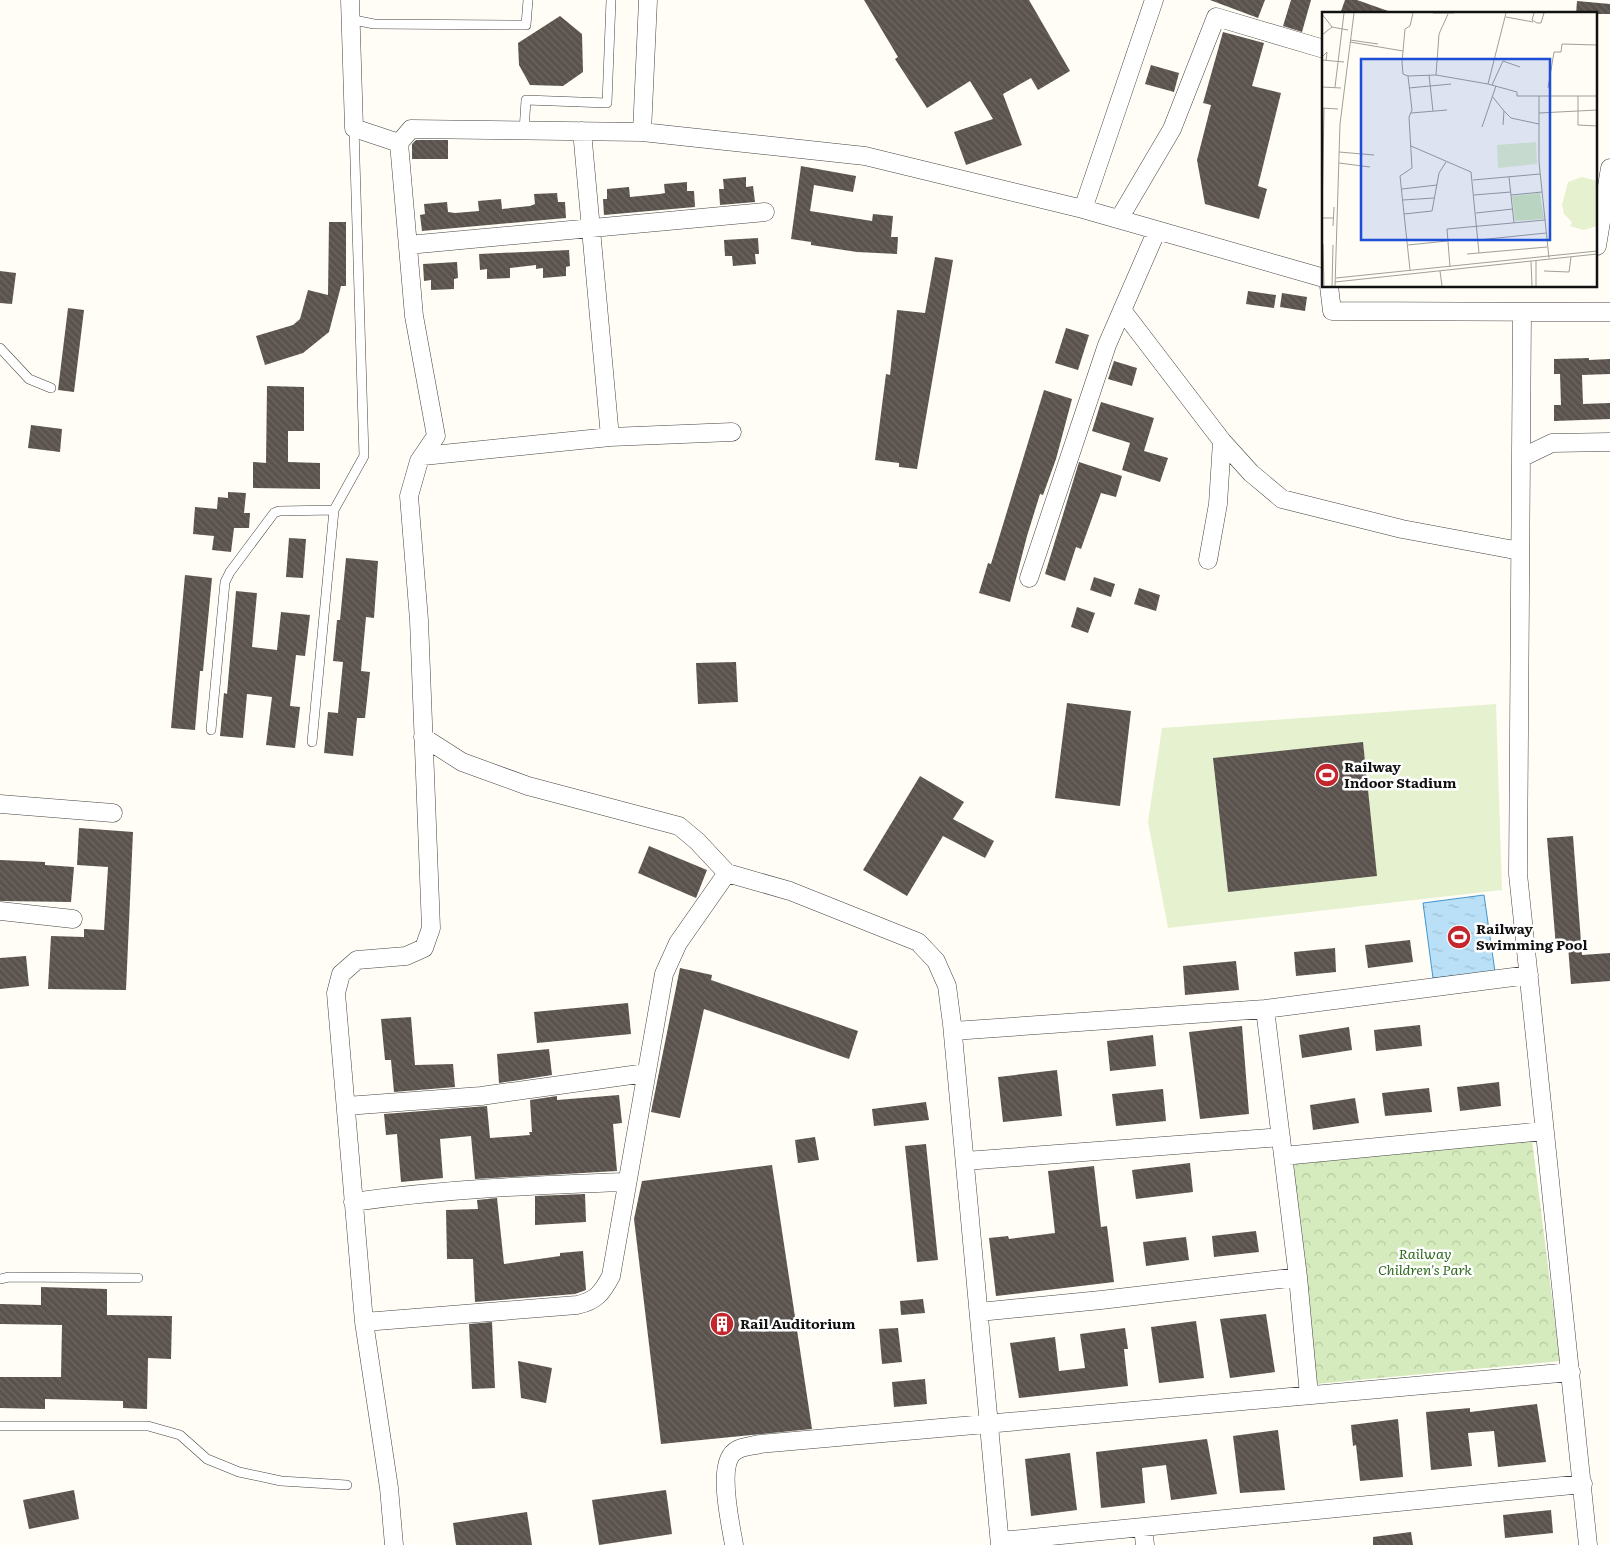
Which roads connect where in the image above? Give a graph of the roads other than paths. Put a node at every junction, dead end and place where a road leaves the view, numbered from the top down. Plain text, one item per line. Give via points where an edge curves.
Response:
1 (350, 0) edge
2 (528, 0) edge
3 (611, 0) edge
4 (648, 0) edge
5 (1154, 0) edge
6 (349, 19) junction
7 (1322, 48) edge
8 (354, 128) junction
9 (524, 131) junction
10 (582, 131) junction
11 (642, 132) junction
12 (398, 143) junction
13 (1610, 168) edge
14 (1083, 209) junction
15 (765, 212) dead end
16 (1119, 219) junction
17 (591, 228) junction
18 (1157, 230) junction
19 (1598, 240) edge
20 (408, 245) junction
21 (1322, 277) edge
22 (1330, 288) edge
23 (1122, 310) junction
24 (1522, 312) junction
25 (1610, 312) edge
26 (0, 348) edge
27 (51, 388) dead end
28 (732, 432) dead end
29 (610, 438) junction
30 (1222, 441) junction
31 (1610, 442) edge
32 (423, 456) junction
33 (1521, 458) junction
34 (334, 510) junction
35 (1520, 551) junction
36 (1208, 560) dead end
37 (1029, 578) dead end
38 (212, 730) dead end
39 (423, 737) junction
40 (312, 742) dead end
41 (0, 804) edge
42 (114, 813) dead end
43 (727, 873) junction
44 (0, 910) edge
45 (73, 919) dead end
46 (1529, 975) junction
47 (1264, 1009) junction
48 (953, 1031) junction
49 (646, 1073) junction
50 (346, 1106) junction
51 (1544, 1131) junction
52 (1281, 1137) junction
53 (1283, 1156) junction
54 (965, 1161) junction
55 (626, 1182) junction
56 (353, 1202) junction
57 (1298, 1277) junction
58 (138, 1278) dead end
59 (0, 1279) edge
60 (979, 1312) junction
61 (364, 1322) junction
62 (1571, 1372) junction
63 (1309, 1395) junction
64 (989, 1424) junction
65 (0, 1426) edge
66 (1583, 1484) junction
67 (348, 1485) dead end
68 (1143, 1527) junction
69 (1000, 1543) edge
70 (394, 1545) edge
71 (734, 1545) edge
72 (1145, 1545) edge
73 (1588, 1545) edge

1 - 6 street
2 - 6 lane via 526,25 374,24
3 - 9 lane via 607,103 526,100
4 - 11 street
5 - 14 street
6 - 8 street
7 - 16 street via 1216,16 1172,129
8 - 12 street
8 - 34 lane via 364,456
9 - 10 street
9 - 12 street via 411,129
10 - 11 street
10 - 17 street
11 - 14 street via 865,156
12 - 20 street
13 - 19 street
14 - 16 street
15 - 17 street
16 - 18 street
17 - 20 street
17 - 29 street
18 - 21 street
18 - 23 street
20 - 32 street via 414,316 436,436
22 - 24 street via 1332,312
23 - 30 street
23 - 37 street via 1107,345
24 - 25 street
24 - 33 street
26 - 27 lane via 29,379
28 - 29 street
29 - 32 street
30 - 35 street via 1250,473 1282,499 1402,529
30 - 36 street via 1218,504
31 - 33 street via 1552,443
32 - 39 street via 409,496 419,620
33 - 35 street
34 - 38 lane via 280,511 274,514 230,572 225,582
34 - 40 lane
35 - 46 street via 1518,874
39 - 43 street via 462,762 528,786 679,826
39 - 50 street via 431,928 424,948 406,956 357,960 341,974 336,993
41 - 42 street
43 - 48 street via 790,891 918,942 936,961 947,986
43 - 49 street via 678,943 664,974
44 - 45 street
46 - 47 street
46 - 51 street
47 - 48 street
47 - 52 street
48 - 54 street
49 - 50 street via 480,1096
49 - 55 street
50 - 56 street
51 - 53 street
51 - 62 street
52 - 53 street
52 - 54 street
53 - 57 street
54 - 60 street
55 - 56 street via 513,1186
55 - 61 street via 611,1276 602,1293 590,1302
56 - 61 street
57 - 60 street
57 - 63 street
58 - 59 lane
60 - 64 street
61 - 70 street via 389,1488
62 - 63 street
62 - 66 street
63 - 64 street
64 - 69 street
64 - 71 street via 760,1444 736,1450 727,1463 725,1481
65 - 67 lane via 148,1426 180,1435 207,1459 239,1472 281,1481
66 - 68 street
66 - 73 street
68 - 69 street
68 - 72 street

